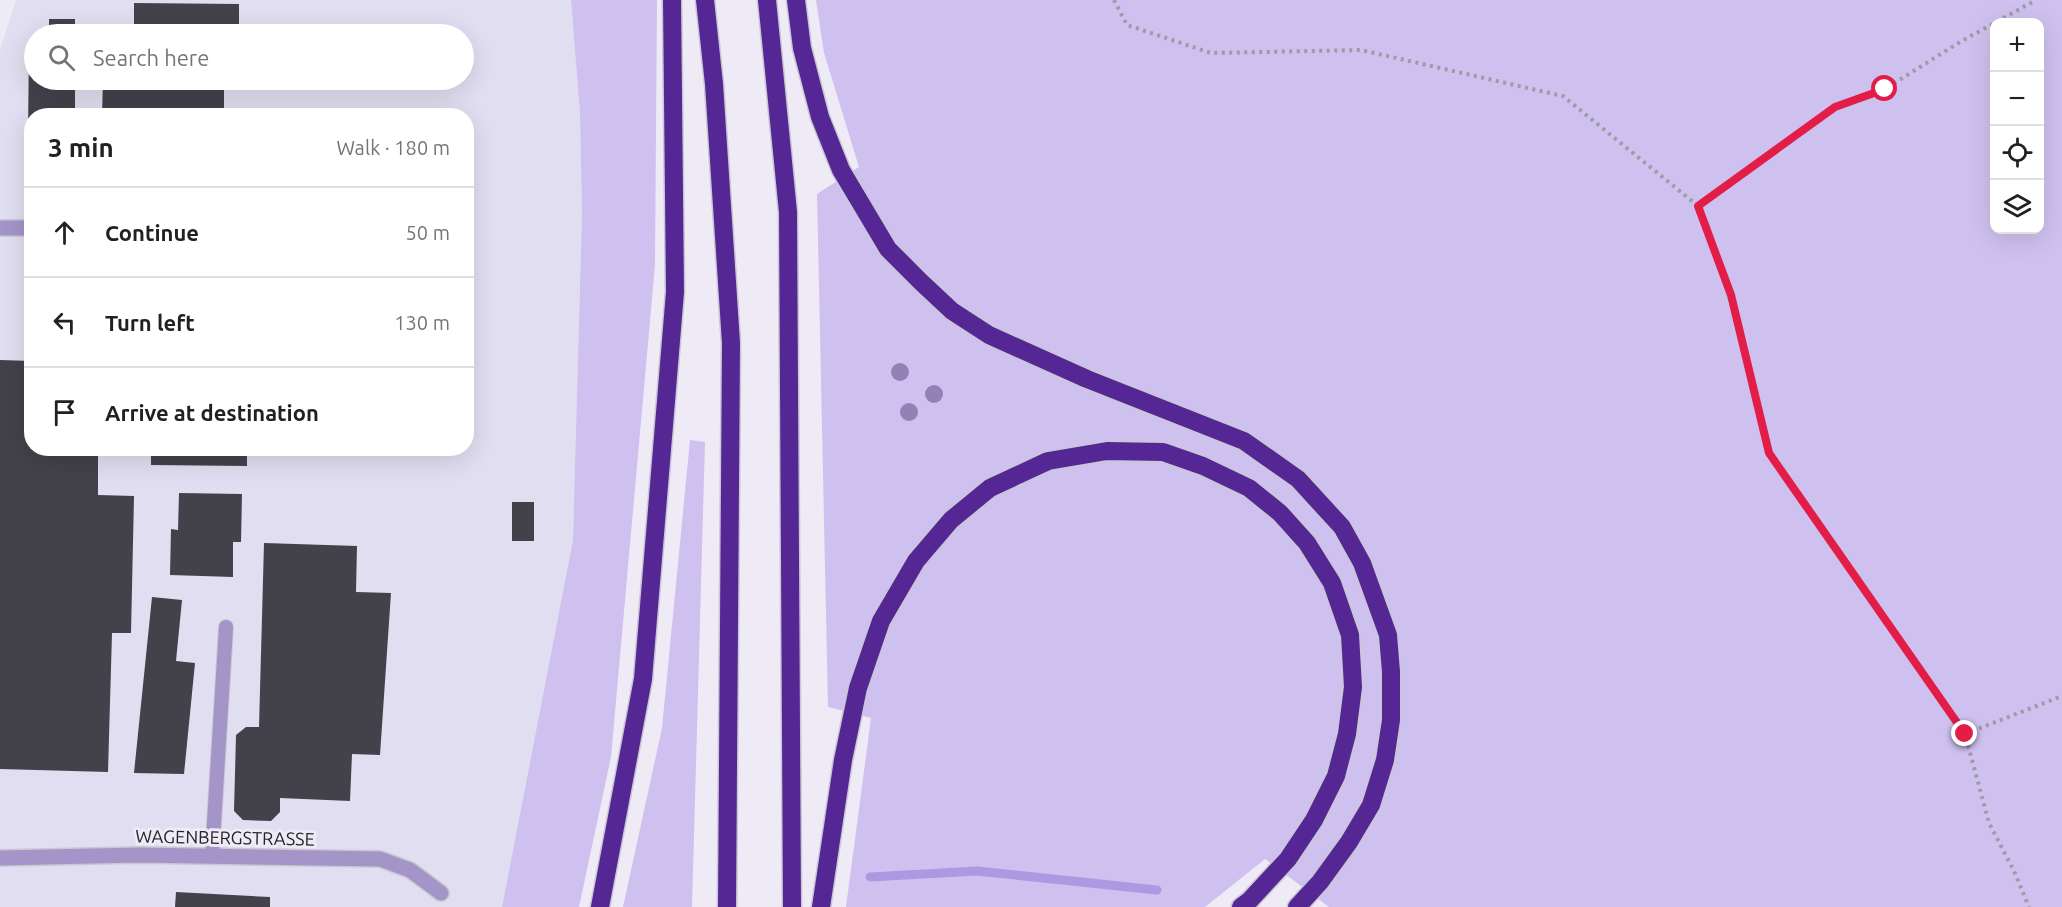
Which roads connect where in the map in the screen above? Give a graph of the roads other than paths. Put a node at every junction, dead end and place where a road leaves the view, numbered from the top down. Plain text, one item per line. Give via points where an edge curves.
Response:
1 (672, 0) edge
2 (705, 0) edge
3 (767, 0) edge
4 (796, 0) edge
5 (0, 228) edge
6 (24, 228) edge
7 (226, 627) dead end
8 (212, 856) junction
9 (0, 858) edge
10 (441, 893) dead end
11 (600, 907) edge
12 (727, 907) edge
13 (792, 907) edge
14 (821, 907) edge
15 (1241, 907) edge
16 (1297, 907) edge

1 - 11 highway via 675,292 644,679
2 - 12 highway via 730,344
3 - 13 highway via 788,212
4 - 16 highway via 805,59 820,117 841,170 888,249 921,282 952,311 989,335 1087,379 1244,441 1298,479 1342,527 1362,563 1388,635 1391,720 1385,760 1371,805 1349,842
5 - 6 street
7 - 8 lane
8 - 9 street, WAGENBERGSTRASSE
8 - 10 street, WAGENBERGSTRASSE via 380,859 410,870
14 - 15 highway via 858,688 881,621 916,561 951,520 990,488 1048,461 1107,451 1163,452 1249,488 1281,513 1307,543 1332,583 1350,635 1353,687 1347,735 1336,776 1288,859

